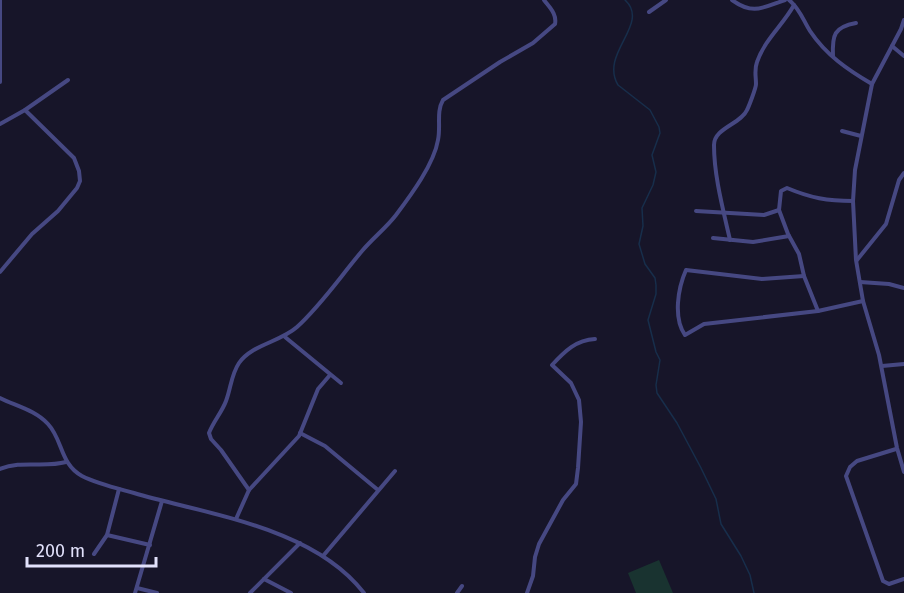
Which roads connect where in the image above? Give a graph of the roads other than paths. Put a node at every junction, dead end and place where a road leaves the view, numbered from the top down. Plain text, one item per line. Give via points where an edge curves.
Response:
1 (0, 0) edge
2 (544, 0) edge
3 (666, 0) edge
4 (732, 0) edge
5 (787, 0) edge
6 (794, 4) junction
7 (649, 12) dead end
8 (904, 20) edge
9 (856, 23) dead end
10 (903, 29) edge
11 (892, 46) junction
12 (0, 49) edge
13 (904, 56) edge
14 (833, 57) junction
15 (68, 80) dead end
16 (0, 82) edge
17 (872, 84) junction
18 (25, 110) junction
19 (0, 124) edge
20 (842, 132) dead end
21 (861, 136) junction
22 (904, 173) edge
23 (853, 201) junction
24 (779, 210) junction
25 (696, 211) dead end
26 (724, 212) junction
27 (789, 236) junction
28 (713, 238) dead end
29 (730, 240) junction
30 (856, 260) junction
31 (0, 272) edge
32 (804, 276) junction
33 (860, 282) junction
34 (904, 288) edge
35 (863, 301) junction
36 (818, 311) junction
37 (285, 337) junction
38 (595, 339) dead end
39 (904, 364) edge
40 (882, 366) junction
41 (330, 375) junction
42 (341, 383) dead end
43 (0, 398) edge
44 (300, 433) junction
45 (897, 448) junction
46 (66, 462) junction
47 (0, 469) edge
48 (395, 471) dead end
49 (904, 472) edge
50 (119, 489) junction
51 (249, 490) junction
52 (378, 490) junction
53 (162, 501) junction
54 (236, 519) junction
55 (107, 535) junction
56 (300, 543) junction
57 (150, 545) junction
58 (93, 554) dead end
59 (324, 556) junction
60 (264, 579) junction
61 (904, 579) edge
62 (462, 586) dead end
63 (136, 590) edge
64 (157, 593) edge
65 (250, 593) edge
66 (291, 593) edge
67 (364, 593) edge
68 (457, 593) edge
69 (527, 593) edge

1 - 12 street
2 - 37 street via 554,13 555,24 533,43 443,100 435,152 416,186 327,296
3 - 7 street
4 - 5 street via 751,10
5 - 6 street
6 - 14 street via 816,39
6 - 26 street via 765,44 756,64 756,85 748,109 740,120 719,133 714,143
8 - 10 street
9 - 14 street via 837,31
10 - 11 street
11 - 13 street
11 - 17 street
12 - 16 street
14 - 17 street
15 - 18 street
17 - 21 street
18 - 19 street
18 - 31 street via 74,158 80,181 58,211
20 - 21 street
21 - 23 street
22 - 30 street via 886,225
23 - 24 street via 827,201 783,189
23 - 30 street
24 - 26 street via 764,215
24 - 27 street
25 - 26 street
26 - 29 street
27 - 29 street via 753,242
27 - 32 street
28 - 29 street
30 - 33 street
32 - 36 street
32 - 36 street via 762,279 686,270 678,304 680,328 685,335 704,324
33 - 34 street
33 - 35 street
35 - 36 street
35 - 40 street
37 - 41 street
37 - 51 street via 240,361 225,404 209,433
38 - 69 street via 576,342 552,365 571,383 579,400 578,468 576,484 539,544
39 - 40 street
40 - 45 street
41 - 42 street
41 - 44 street via 318,389
43 - 46 street via 49,424
44 - 51 street
44 - 52 street via 325,446
45 - 49 street
45 - 61 street via 857,461 846,476 883,581 889,584
46 - 47 street via 18,464
46 - 50 street via 81,476
48 - 52 street
50 - 53 street
50 - 55 street
51 - 54 street
52 - 59 street
53 - 54 street
53 - 57 street
54 - 56 street
55 - 57 street
55 - 58 street
56 - 59 street
56 - 60 street
57 - 63 street
59 - 67 street
60 - 65 street
60 - 66 street
62 - 68 street
63 - 64 street

